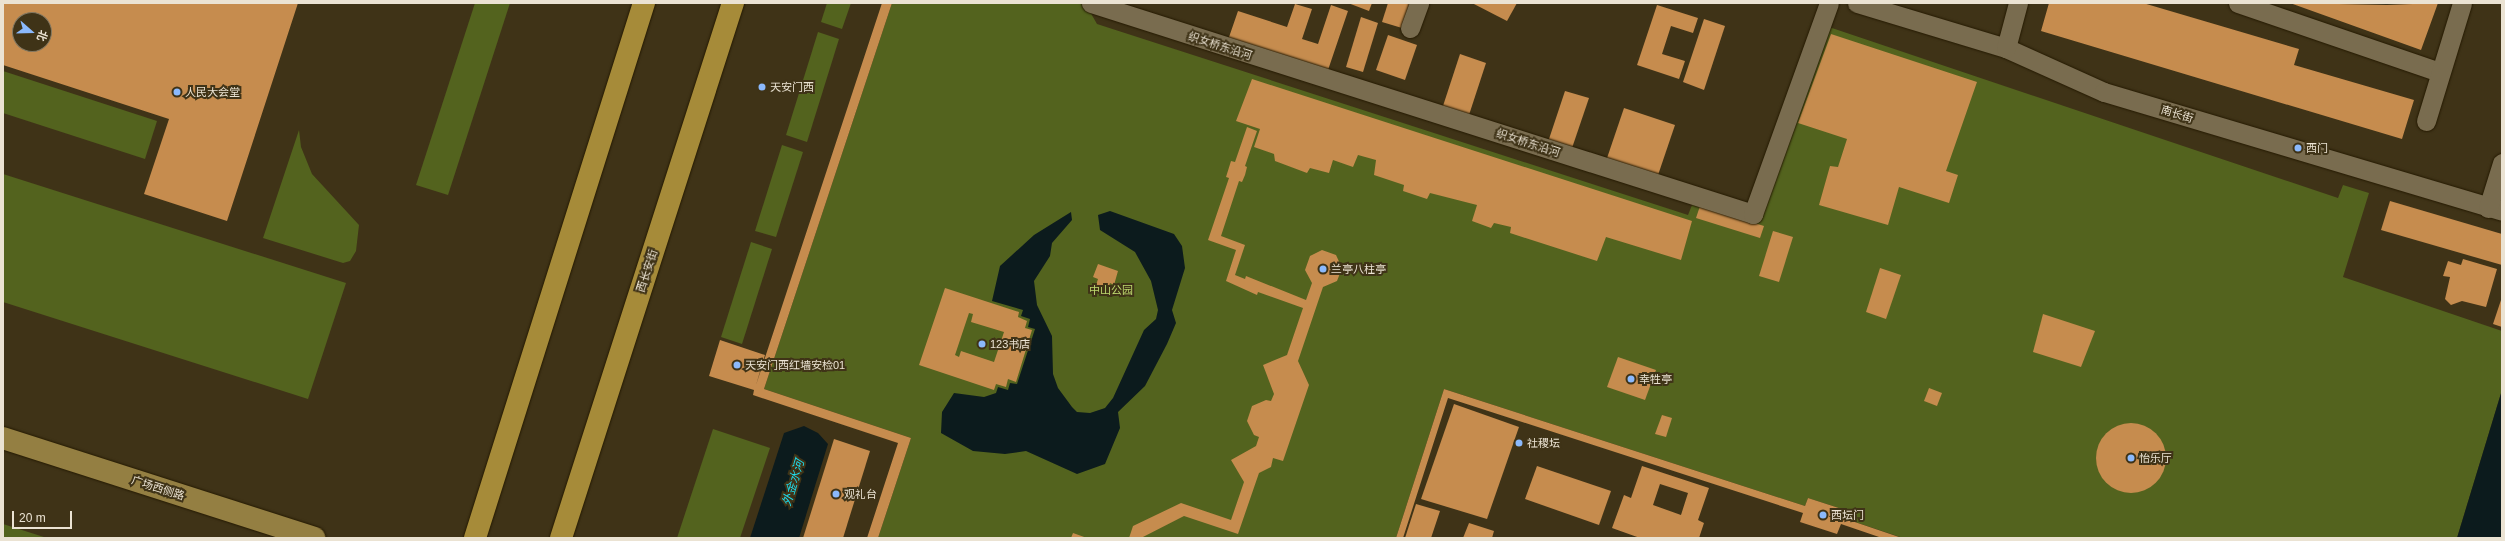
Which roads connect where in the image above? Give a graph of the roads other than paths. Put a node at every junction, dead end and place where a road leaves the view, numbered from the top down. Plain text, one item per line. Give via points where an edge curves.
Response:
1 (644, 3) edge
2 (733, 3) edge
3 (1091, 3) edge
4 (1419, 3) edge
5 (1829, 3) edge
6 (1857, 3) edge
7 (2018, 3) edge
8 (2238, 3) edge
9 (2462, 3) edge
10 (2264, 7) edge
11 (1410, 28) dead end
12 (2006, 48) junction
13 (2440, 72) junction
14 (2426, 120) dead end
15 (2502, 163) edge
16 (2495, 209) edge
17 (3, 438) edge
18 (314, 538) edge
19 (475, 538) edge
20 (562, 538) edge

1 - 19 highway
2 - 20 highway, 西长安街
3 - 5 street, 织女桥东沿河 via 1753,214
4 - 11 street
6 - 12 street, 南长街
7 - 12 street
8 - 10 street
9 - 13 street
10 - 13 street
12 - 16 street, 南长街 via 2104,92
13 - 14 street
15 - 16 street
17 - 18 main road, 广场西侧路

